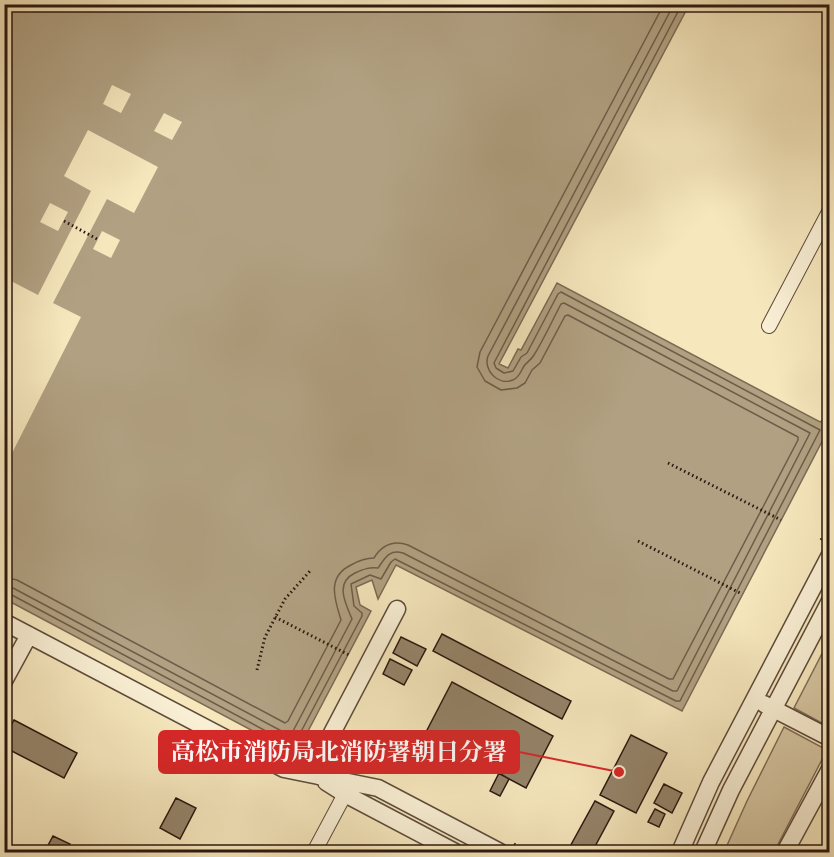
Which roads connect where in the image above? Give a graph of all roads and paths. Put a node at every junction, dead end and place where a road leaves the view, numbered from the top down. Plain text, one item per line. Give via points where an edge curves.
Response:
1 (830, 210) edge
2 (64, 221) dead end
3 (97, 239) dead end
4 (769, 326) dead end
5 (668, 463) dead end
6 (782, 520) dead end
7 (638, 541) dead end
8 (830, 555) edge
9 (310, 571) dead end
10 (742, 594) dead end
11 (830, 601) edge
12 (397, 609) dead end
13 (275, 617) junction
14 (4, 622) edge
15 (29, 635) junction
16 (348, 655) dead end
17 (257, 670) dead end
18 (4, 681) edge
19 (754, 699) junction
20 (773, 709) junction
21 (830, 738) edge
22 (830, 769) edge
23 (318, 776) junction
24 (345, 794) junction
25 (314, 852) edge
26 (455, 852) edge
27 (500, 852) edge
28 (680, 852) edge
29 (703, 852) edge
30 (785, 852) edge

1 - 4 street
2 - 3 path
5 - 6 path
7 - 10 path
8 - 19 street
9 - 13 path
11 - 20 street
12 - 23 street via 320,756
13 - 16 path
13 - 17 path via 265,637
14 - 15 street
15 - 18 street
15 - 23 street via 284,769
19 - 20 street
19 - 28 street
20 - 21 street
20 - 29 street via 730,790
22 - 30 street
23 - 24 street
23 - 27 street via 378,788
24 - 25 street
24 - 26 street

